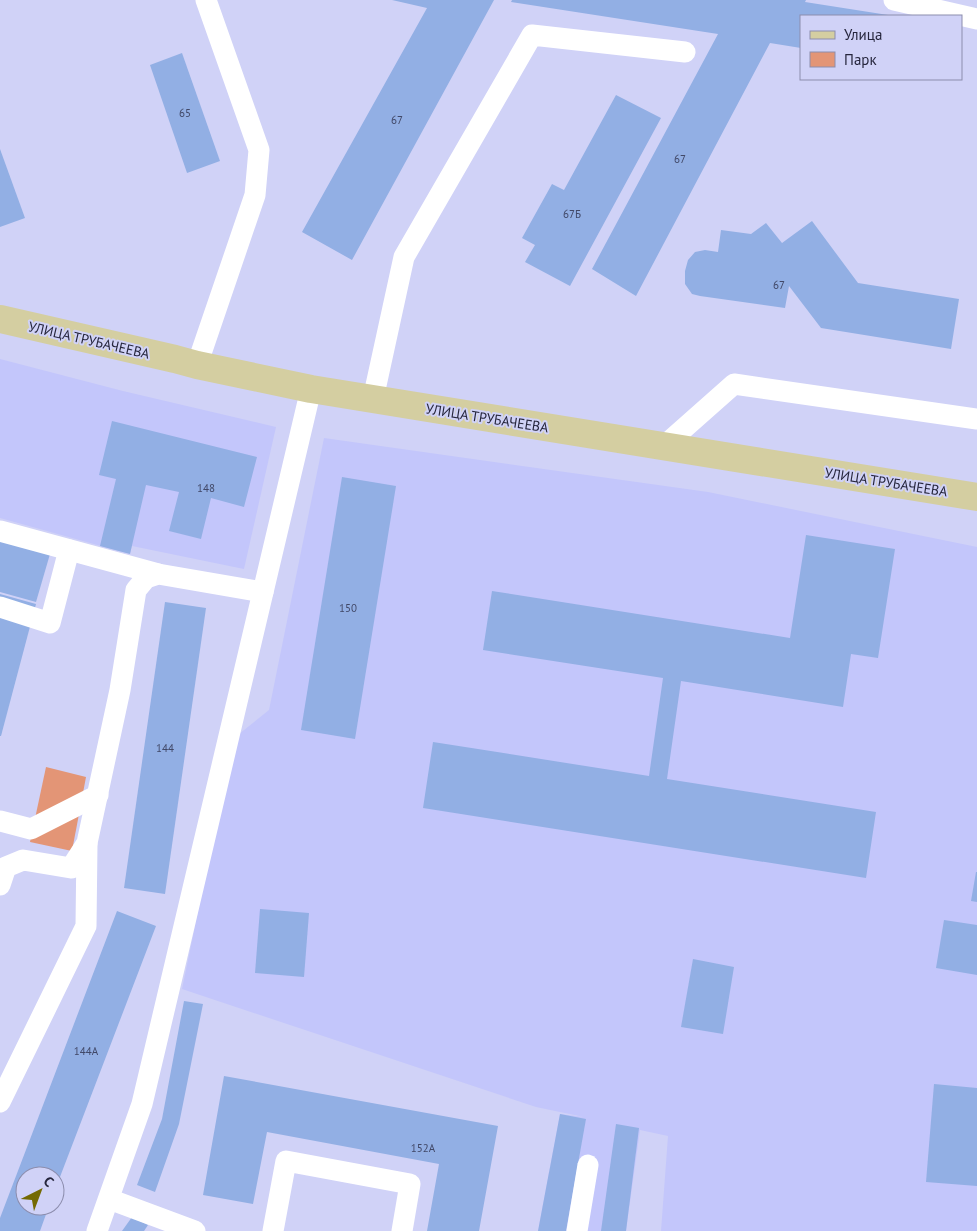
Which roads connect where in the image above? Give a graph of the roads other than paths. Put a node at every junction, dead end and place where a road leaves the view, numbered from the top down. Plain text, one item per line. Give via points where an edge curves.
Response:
1 (206, 0) edge
2 (898, 0) edge
3 (960, 15) edge
4 (962, 15) edge
5 (977, 19) edge
6 (685, 52) dead end
7 (0, 320) edge
8 (197, 365) junction
9 (311, 390) junction
10 (373, 399) junction
11 (977, 419) edge
12 (664, 446) junction
13 (977, 497) edge
14 (0, 531) edge
15 (69, 550) junction
16 (158, 574) junction
17 (263, 592) junction
18 (0, 607) edge
19 (98, 795) junction
20 (0, 821) edge
21 (87, 843) junction
22 (0, 885) edge
23 (0, 1102) edge
24 (588, 1165) dead end
25 (108, 1200) junction
26 (97, 1231) edge
27 (195, 1231) edge
28 (273, 1231) edge
29 (402, 1231) edge
30 (577, 1231) edge

1 - 8 street via 259,150 255,195
2 - 3 street
4 - 5 street
6 - 10 street via 532,35 404,257
7 - 8 main road, УЛИЦА ТРУБАЧЕЕВА
8 - 9 main road, УЛИЦА ТРУБАЧЕЕВА
9 - 10 main road, УЛИЦА ТРУБАЧЕЕВА
9 - 17 street
10 - 12 main road, УЛИЦА ТРУБАЧЕЕВА
11 - 12 street via 734,384
12 - 13 main road, УЛИЦА ТРУБАЧЕЕВА
14 - 15 street
15 - 16 street
15 - 18 street via 50,622
16 - 17 street
16 - 19 street via 146,578 136,590
17 - 25 street via 142,1104
19 - 20 street via 31,829
19 - 21 street
21 - 22 street via 71,868 23,860 6,867
21 - 23 street via 86,926
24 - 30 street
25 - 26 street
25 - 27 street
28 - 29 street via 286,1161 410,1184

